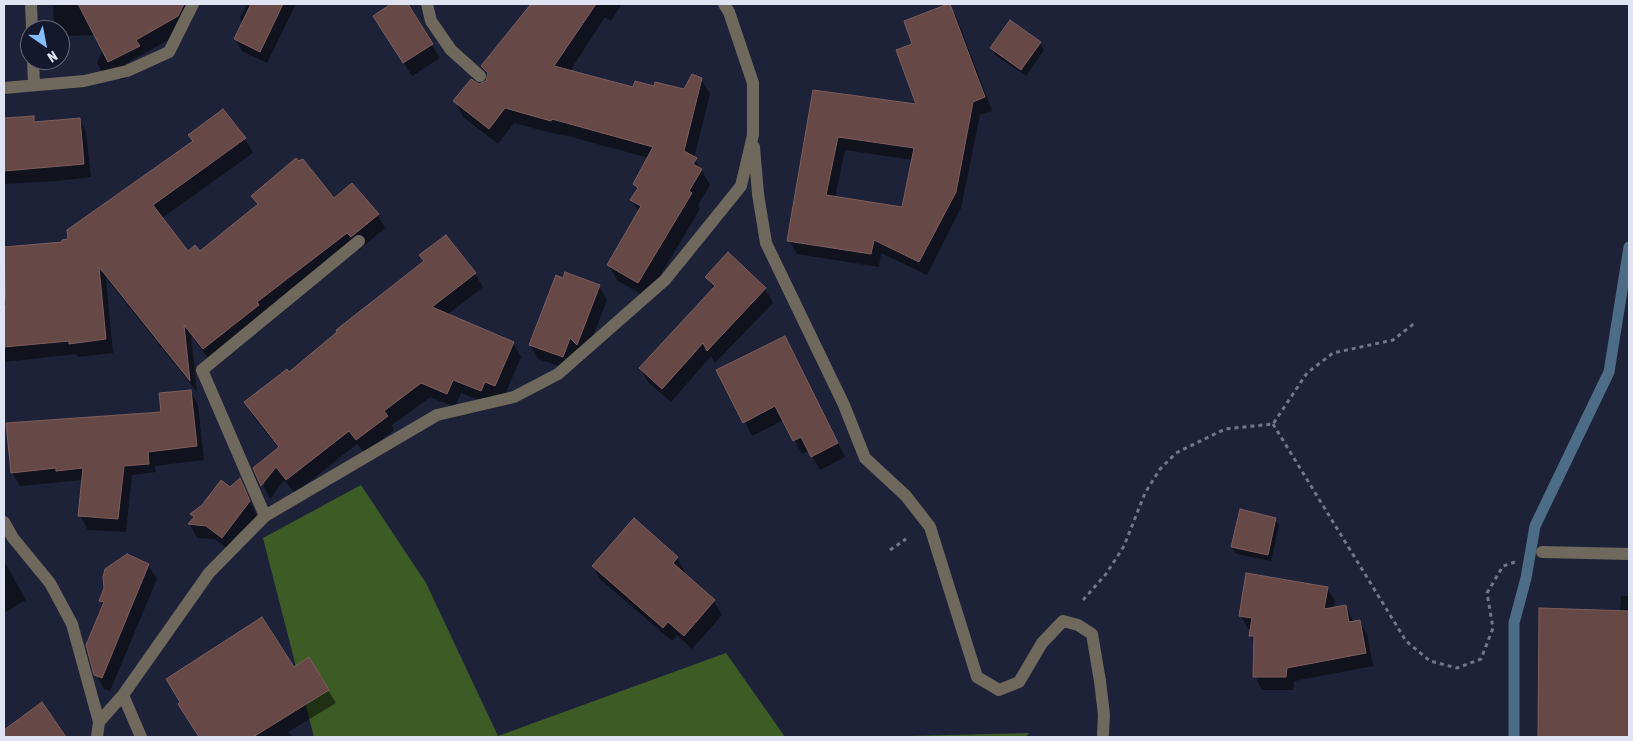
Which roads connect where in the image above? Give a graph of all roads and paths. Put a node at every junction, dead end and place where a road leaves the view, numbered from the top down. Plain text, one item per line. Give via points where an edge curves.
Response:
1 (31, 4) edge
2 (193, 4) edge
3 (427, 4) edge
4 (724, 4) edge
5 (32, 20) edge
6 (34, 70) edge
7 (480, 76) dead end
8 (34, 85) junction
9 (4, 88) edge
10 (753, 135) junction
11 (359, 241) dead end
12 (1416, 322) dead end
13 (1273, 424) junction
14 (265, 516) junction
15 (4, 522) edge
16 (1542, 552) joint
17 (1629, 554) edge
18 (1063, 621) junction
19 (123, 695) junction
20 (99, 722) junction
21 (1103, 734) dead end
22 (96, 737) edge
23 (141, 737) edge

1 - 5 street
2 - 8 street via 169,52 127,71 84,82
3 - 7 street via 431,21 451,50
4 - 10 street via 753,83
6 - 8 street
8 - 9 street
10 - 14 street via 740,186 665,280 558,374 514,397 438,415
10 - 18 street via 766,243 844,405 865,458 906,496 930,527 977,677 999,690 1019,682 1042,643
11 - 14 street via 202,370
12 - 13 path via 1392,340 1333,353 1307,373
13 - 16 path via 1406,641 1430,661 1457,668 1481,659 1493,628 1487,593 1503,566
13 - 18 path via 1225,428 1176,453 1160,469 1145,493 1124,546 1106,574
14 - 19 street via 209,573
15 - 20 street via 50,583 72,624
16 - 17 street
18 - 21 street via 1092,634 1104,715
19 - 20 street
19 - 23 street
20 - 22 street

